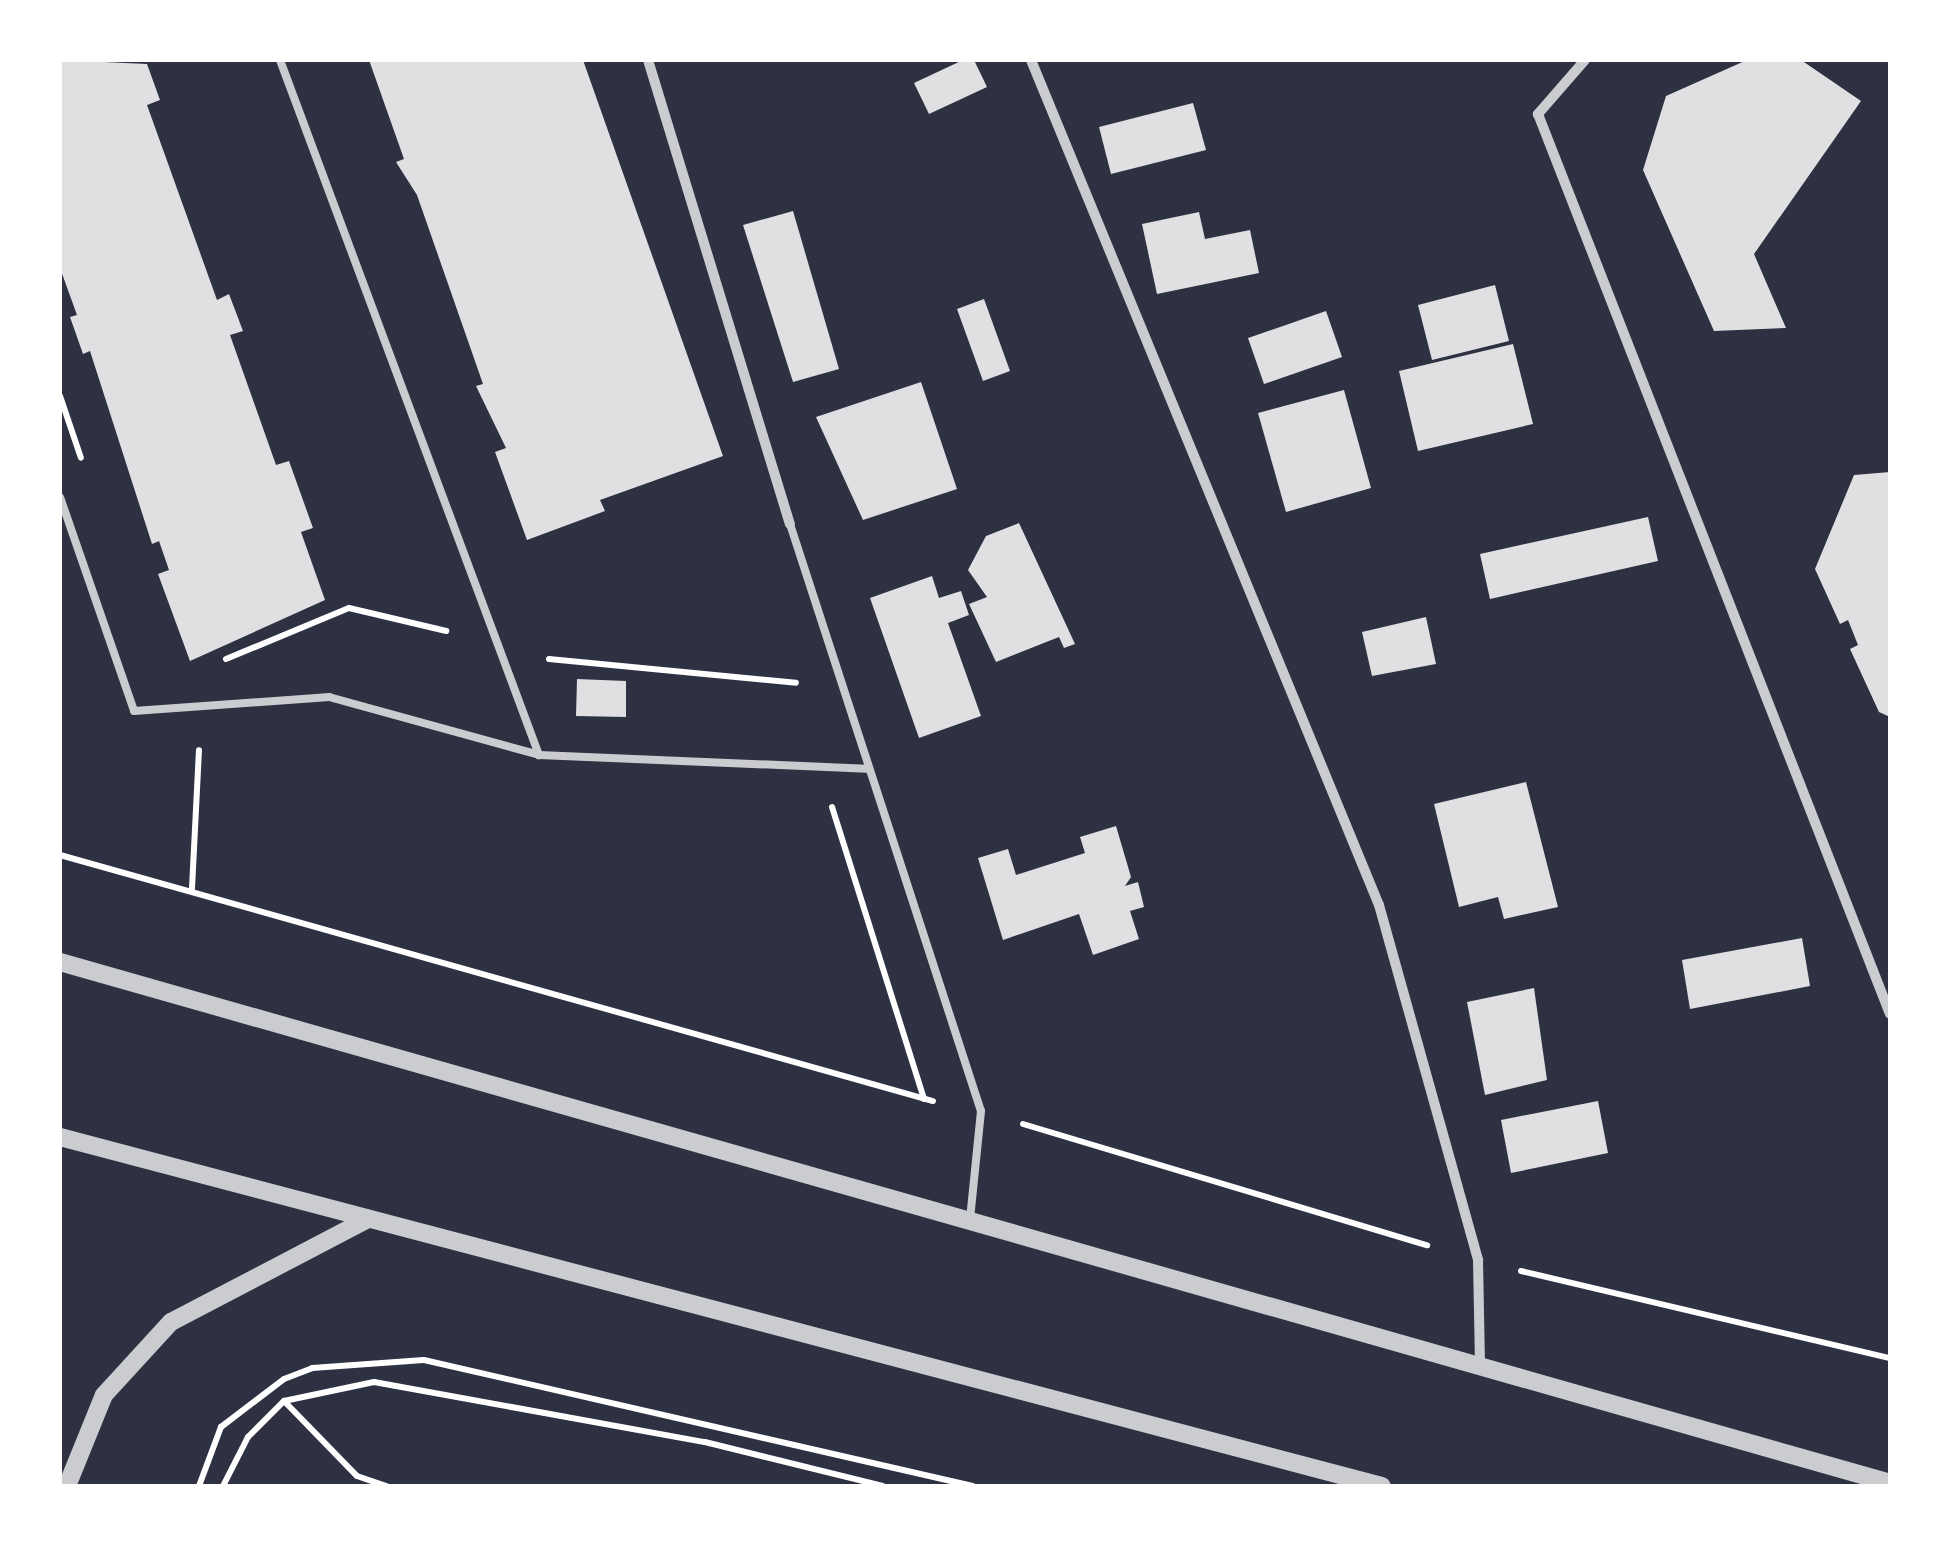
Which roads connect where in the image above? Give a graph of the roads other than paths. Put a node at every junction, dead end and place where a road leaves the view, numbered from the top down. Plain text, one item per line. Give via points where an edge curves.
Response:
1 (280, 60) edge
2 (648, 60) edge
3 (1030, 60) edge
4 (1586, 60) edge
5 (60, 498) edge
6 (790, 524) joint
7 (539, 754) junction
8 (867, 769) junction
9 (60, 962) edge
10 (1890, 1014) edge
11 (60, 1137) edge
12 (366, 1220) junction
13 (970, 1220) junction
14 (1480, 1364) junction
15 (1890, 1483) edge
16 (67, 1486) edge
17 (1382, 1486) edge

1 - 7 lane via 504,645
2 - 6 street
3 - 14 street via 1379,905 1478,1260
4 - 10 street via 1538,114
5 - 7 lane via 134,711 186,710 269,695 329,696
6 - 8 lane
7 - 8 lane
8 - 13 lane via 981,1111
9 - 13 street
11 - 12 street
12 - 16 street via 171,1322 104,1395
12 - 17 street
13 - 14 street
14 - 15 street

